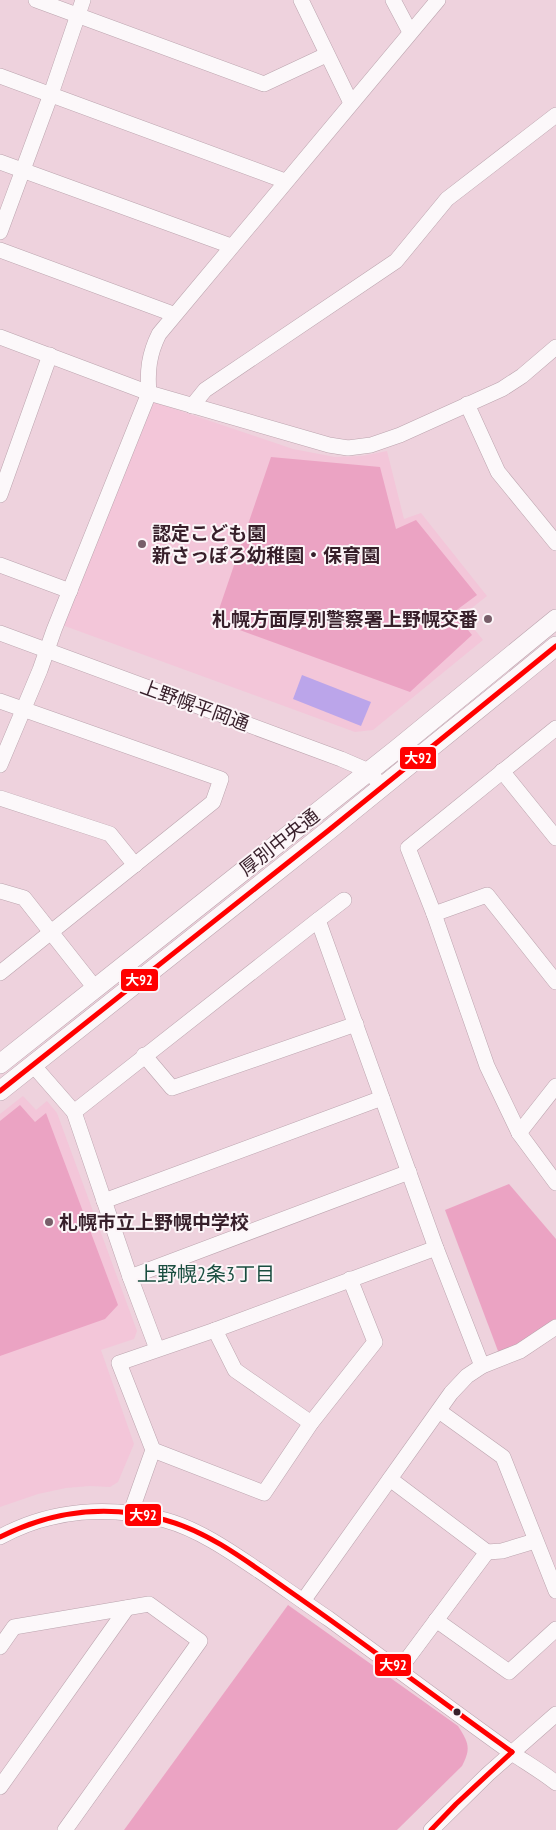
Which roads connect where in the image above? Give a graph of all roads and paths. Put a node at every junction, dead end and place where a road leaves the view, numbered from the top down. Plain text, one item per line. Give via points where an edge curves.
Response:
1 (36, 0) edge
2 (83, 0) edge
3 (301, 0) edge
4 (393, 0) edge
5 (438, 0) edge
6 (78, 15) junction
7 (410, 32) junction
8 (326, 55) junction
9 (0, 76) edge
10 (51, 94) junction
11 (351, 103) junction
12 (556, 115) edge
13 (0, 162) edge
14 (22, 169) junction
15 (285, 181) junction
16 (0, 232) edge
17 (231, 246) junction
18 (0, 250) edge
19 (174, 314) junction
20 (0, 337) edge
21 (556, 346) edge
22 (50, 355) junction
23 (149, 393) junction
24 (467, 404) junction
25 (192, 406) junction
26 (0, 495) edge
27 (556, 543) edge
28 (0, 565) edge
29 (70, 591) junction
30 (556, 619) edge
31 (0, 633) edge
32 (556, 646) edge
33 (47, 650) junction
34 (0, 701) edge
35 (23, 710) junction
36 (556, 728) edge
37 (0, 765) edge
38 (369, 770) junction
39 (502, 771) junction
40 (382, 787) junction
41 (0, 798) edge
42 (556, 838) edge
43 (135, 865) junction
44 (0, 891) edge
45 (344, 900) dead end
46 (434, 914) junction
47 (318, 920) junction
48 (51, 932) junction
49 (0, 973) edge
50 (556, 982) edge
51 (95, 988) junction
52 (356, 1024) junction
53 (144, 1055) junction
54 (0, 1064) edge
55 (33, 1065) junction
56 (556, 1086) edge
57 (0, 1091) edge
58 (382, 1098) junction
59 (74, 1112) junction
60 (519, 1133) junction
61 (409, 1172) junction
62 (556, 1183) edge
63 (104, 1201) junction
64 (436, 1248) junction
65 (130, 1277) junction
66 (350, 1279) junction
67 (556, 1327) edge
68 (216, 1330) junction
69 (157, 1349) junction
70 (482, 1366) junction
71 (438, 1411) junction
72 (311, 1423) junction
73 (153, 1450) junction
74 (390, 1479) junction
75 (131, 1512) junction
76 (0, 1536) edge
77 (535, 1541) junction
78 (487, 1552) junction
79 (556, 1591) edge
80 (303, 1601) junction
81 (127, 1608) junction
82 (436, 1620) junction
83 (556, 1630) edge
84 (0, 1646) edge
85 (398, 1670) junction
86 (556, 1714) edge
87 (512, 1752) junction
88 (556, 1782) edge
89 (0, 1787) edge
90 (64, 1830) edge
91 (431, 1830) edge

1 - 6 street
2 - 6 street
3 - 8 street
4 - 7 street
5 - 7 street
6 - 8 street via 264,84
6 - 10 street
7 - 11 street
8 - 11 street
9 - 10 street
10 - 14 street
10 - 15 street
11 - 15 street
12 - 25 street via 447,199 396,261 205,390
13 - 14 street
14 - 16 street
14 - 17 street
15 - 17 street
17 - 19 street
18 - 19 street
19 - 23 street via 153,345 147,371
20 - 22 street
21 - 24 street via 522,376 502,389
22 - 23 street
22 - 26 street
23 - 25 street
23 - 29 street
24 - 25 street via 400,435 371,445 348,448
24 - 27 street via 498,472
28 - 29 street
29 - 33 street
30 - 38 main road, 厚別中央通
31 - 33 street, 上野幌平岡通
32 - 40 main road, 厚別中央通
33 - 35 street
33 - 38 street, 上野幌平岡通
34 - 35 street
35 - 37 street
35 - 43 street via 221,779 214,802
36 - 39 street
38 - 40 street
38 - 51 main road, 厚別中央通
39 - 42 street
39 - 46 street via 408,848
40 - 55 main road, 厚別中央通
41 - 43 street via 110,834
43 - 48 street
44 - 48 street via 24,898
45 - 47 street
46 - 50 street via 487,895
46 - 60 street via 487,1066
47 - 52 street
47 - 53 street
48 - 49 street
48 - 51 street
51 - 54 main road, 厚別中央通
52 - 53 street via 172,1088
52 - 58 street
53 - 59 street
55 - 57 main road, 厚別中央通
55 - 59 street
56 - 60 street
58 - 61 street
58 - 63 street
59 - 63 street
60 - 62 street
61 - 64 street
61 - 65 street
63 - 65 street
64 - 66 street
64 - 70 street
65 - 69 street
66 - 68 street
66 - 72 street via 374,1342
67 - 70 street via 520,1351
68 - 69 street
68 - 72 street via 236,1370
69 - 73 street via 119,1363
70 - 71 street via 467,1376
71 - 74 street
71 - 77 street via 503,1457
72 - 73 street via 264,1493
73 - 75 street
74 - 78 street
74 - 80 street
75 - 76 street via 88,1511 58,1515
75 - 80 street via 167,1520 201,1535 232,1552
77 - 78 street
77 - 79 street
78 - 82 street
80 - 85 street
81 - 84 street via 14,1627
81 - 89 street
81 - 90 street via 149,1604 200,1641
82 - 83 street via 509,1672
82 - 85 street
85 - 87 street
86 - 87 street
87 - 88 street
87 - 91 street

